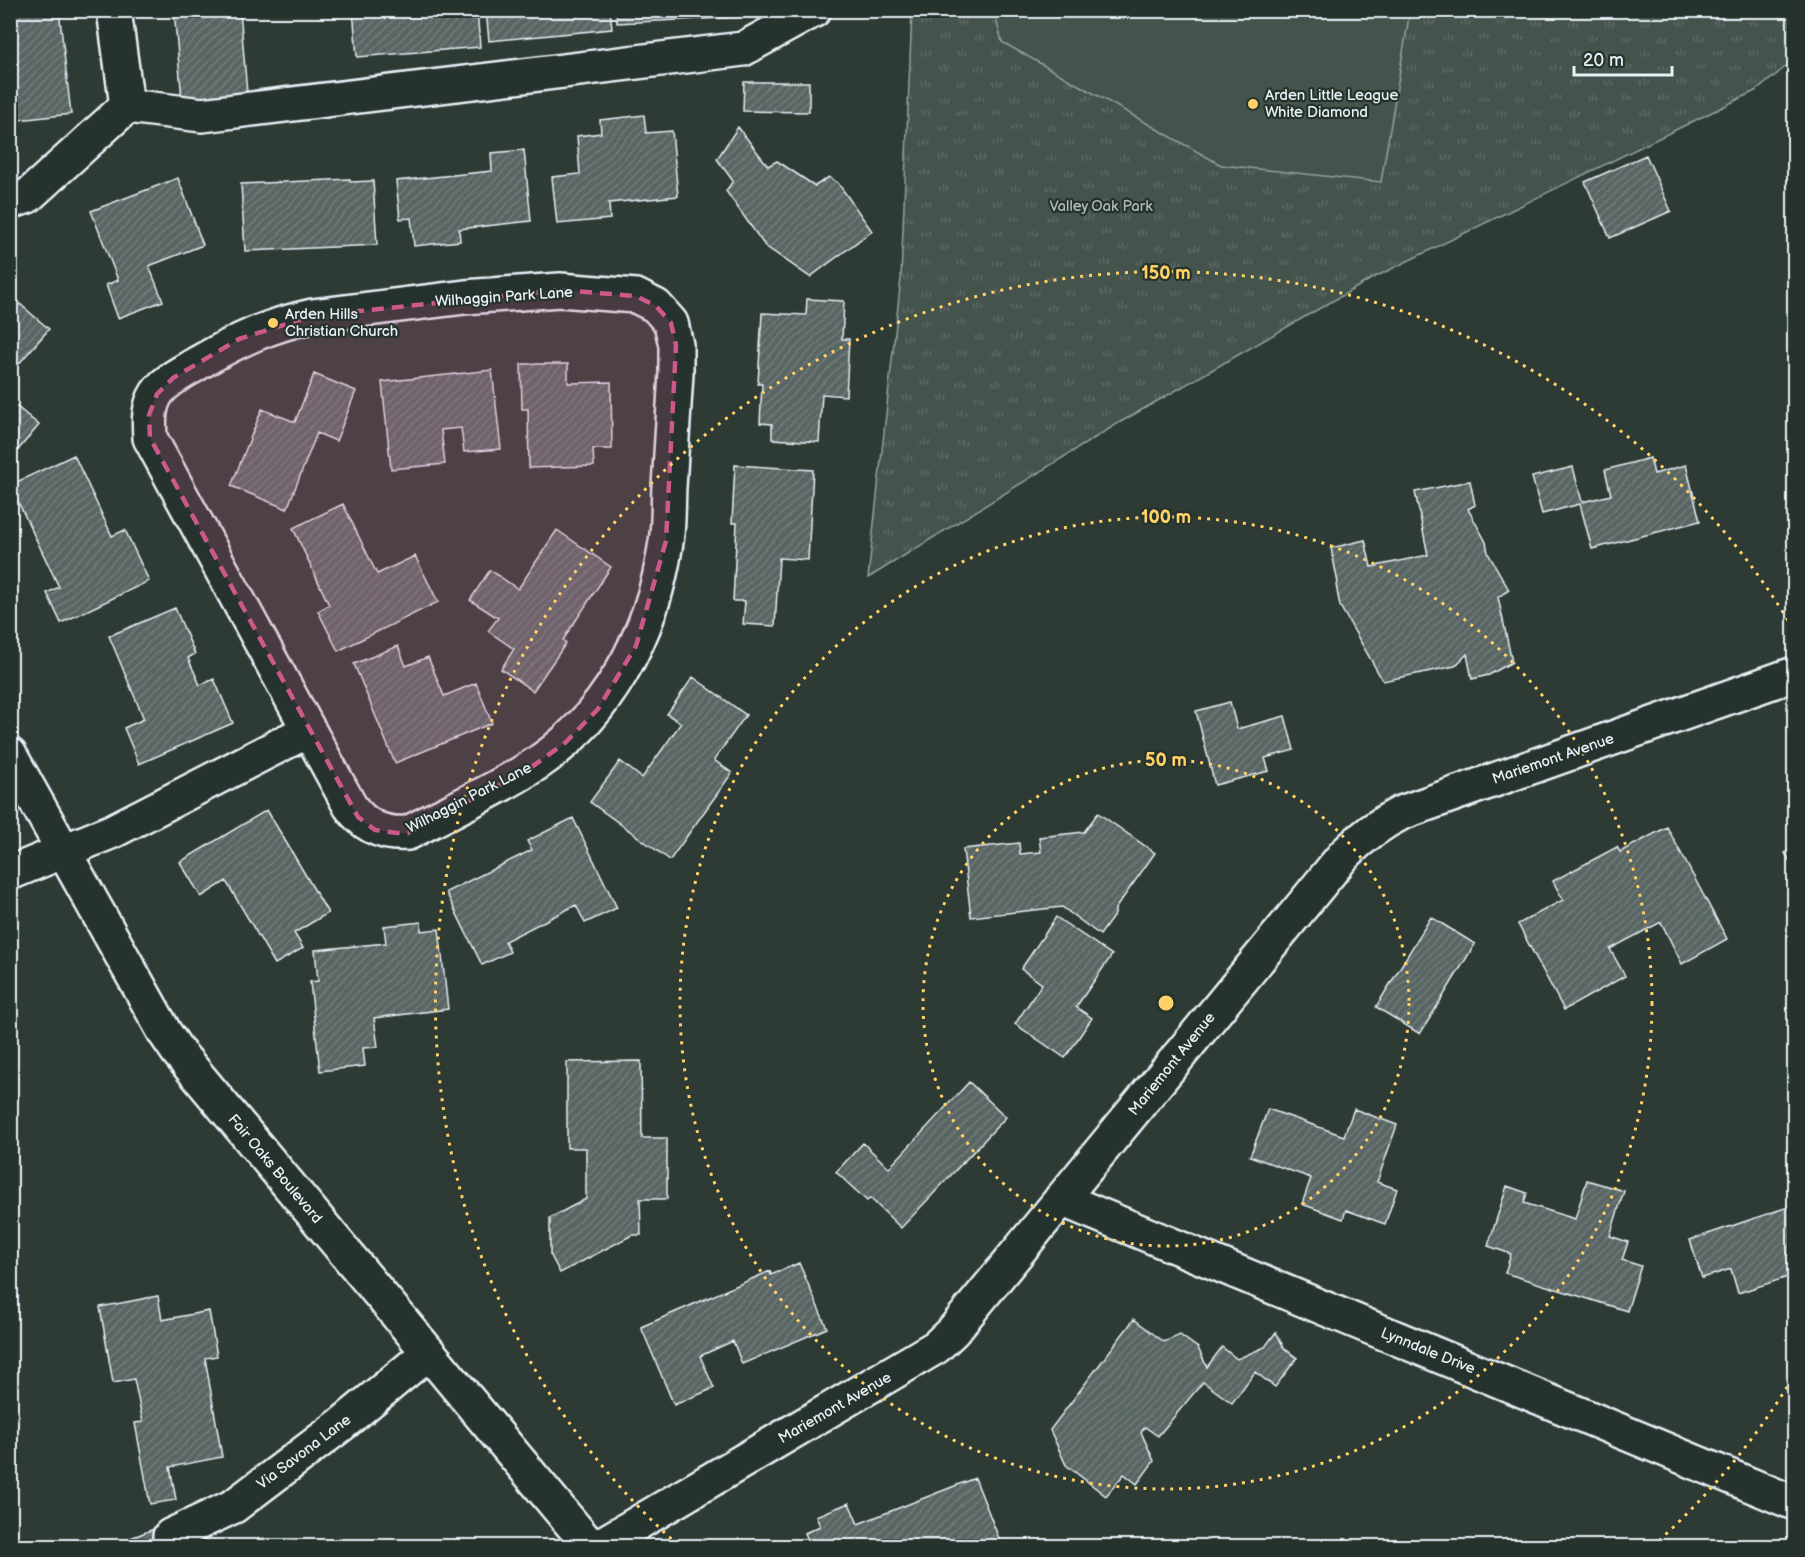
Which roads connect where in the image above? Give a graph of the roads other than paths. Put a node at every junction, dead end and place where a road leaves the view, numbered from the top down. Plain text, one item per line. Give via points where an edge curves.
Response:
1 (114, 10) edge
2 (814, 10) edge
3 (128, 106) junction
4 (10, 202) edge
5 (1794, 674) edge
6 (309, 730) junction
7 (10, 755) edge
8 (64, 851) junction
9 (10, 873) edge
10 (1061, 1199) junction
11 (428, 1353) junction
12 (1794, 1503) edge
13 (171, 1536) dead end
14 (590, 1546) edge
15 (599, 1546) edge

1 - 3 street
2 - 3 street via 743,49 202,115
3 - 4 street via 28,196
5 - 10 street, Mariemont Avenue via 1401,813 1380,824 1344,855
6 - 6 street, Wilhaggin Park Lane via 358,817 375,830 408,833 526,771 565,743 598,709 636,646 655,595 666,541 676,345 670,323 656,306 636,296 560,290 312,316 239,339 172,378 157,394 148,415 150,438
6 - 8 street via 113,831
7 - 8 street, Fair Oaks Boulevard
8 - 9 street
8 - 11 street, Fair Oaks Boulevard via 178,1052
10 - 12 street, Lynndale Drive
10 - 15 street, Mariemont Avenue via 936,1347
11 - 13 street, Via Savona Lane via 342,1425 234,1506
11 - 14 street, Fair Oaks Boulevard

